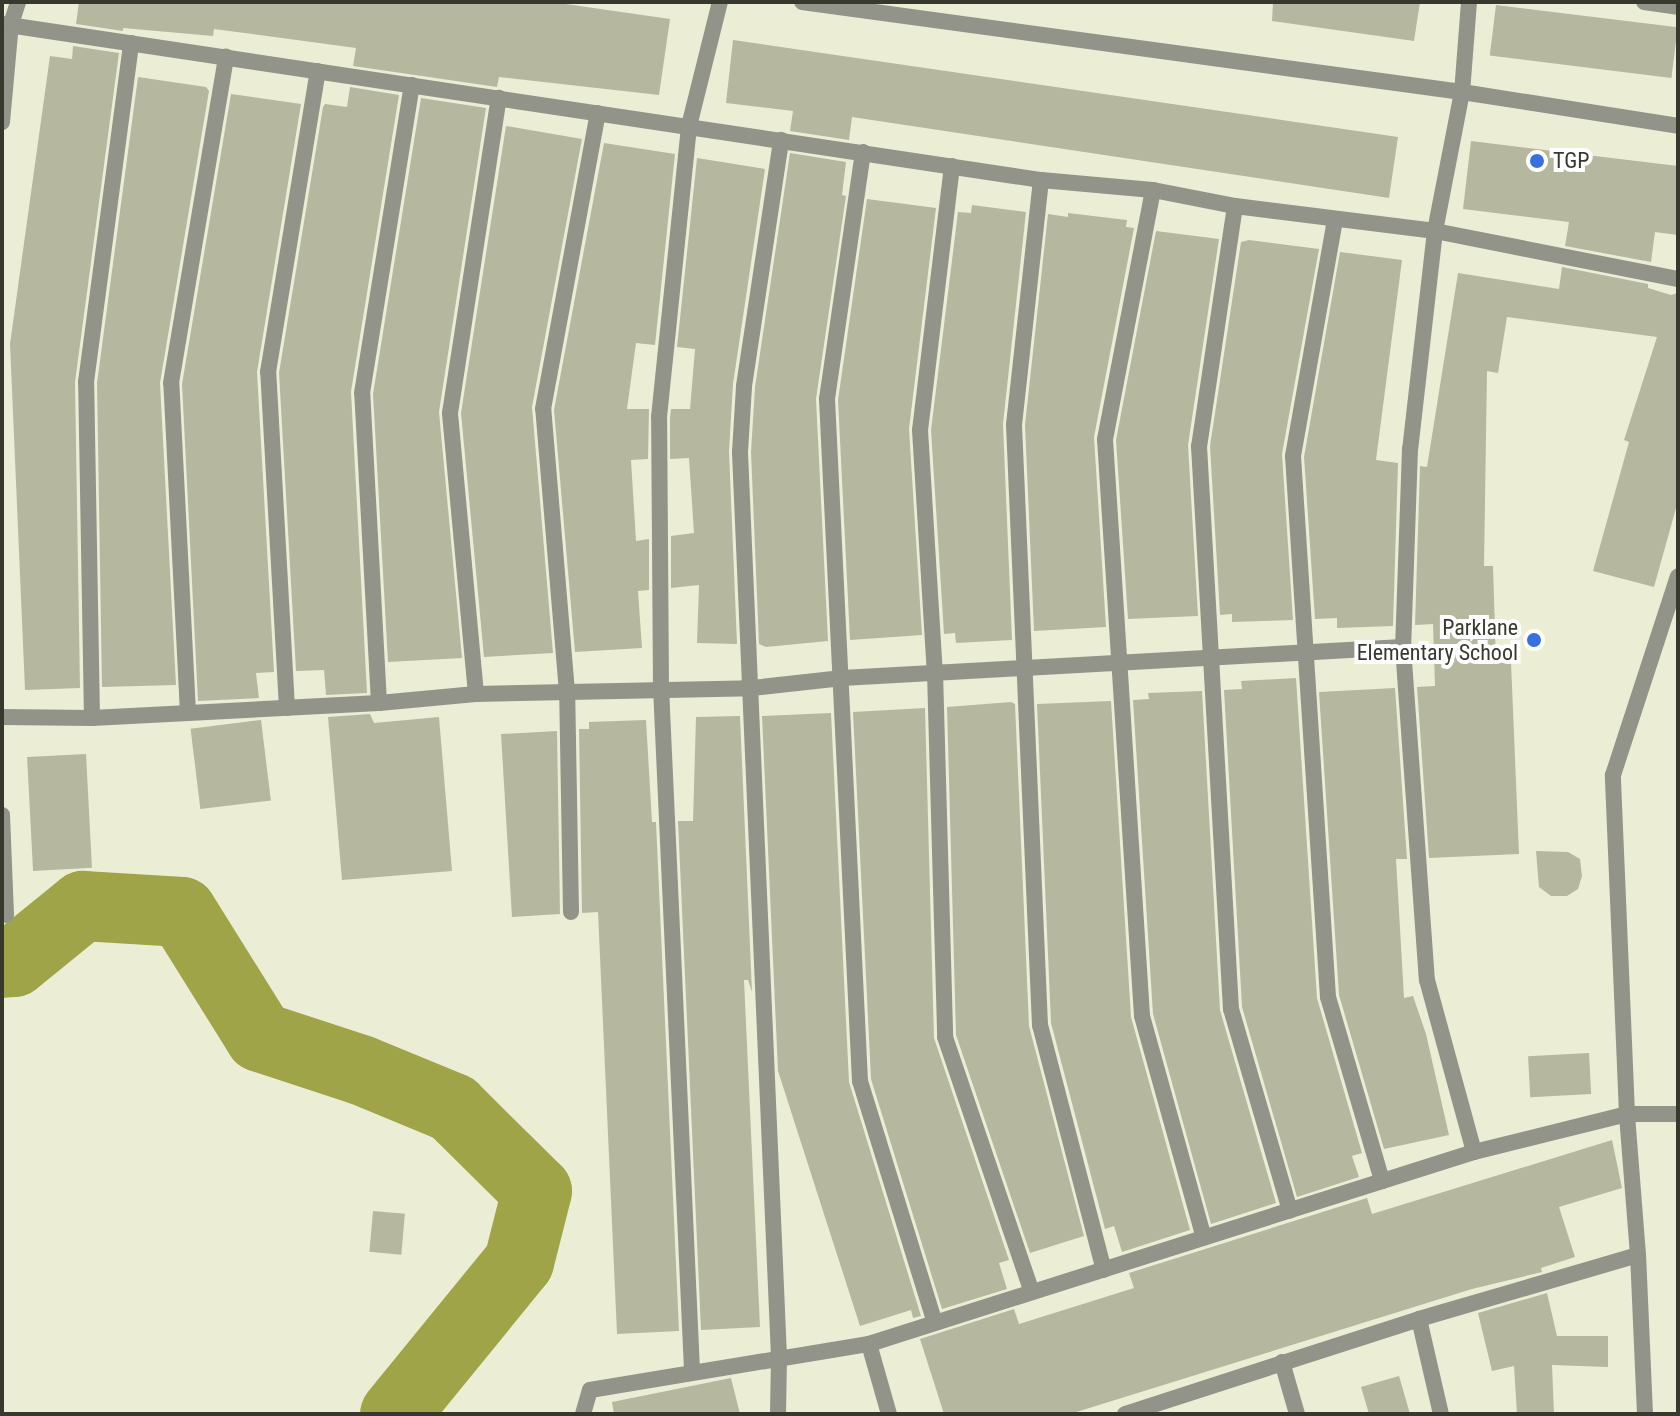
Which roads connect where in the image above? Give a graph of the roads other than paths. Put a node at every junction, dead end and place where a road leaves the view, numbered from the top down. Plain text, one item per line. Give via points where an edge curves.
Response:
1 (18, 2) edge
2 (720, 2) edge
3 (802, 2) edge
4 (1469, 2) edge
5 (1644, 2) edge
6 (1677, 5) edge
7 (6, 24) edge
8 (131, 43) junction
9 (226, 57) junction
10 (318, 71) junction
11 (412, 85) junction
12 (1462, 92) junction
13 (499, 98) junction
14 (598, 113) junction
15 (2, 122) edge
16 (689, 126) junction
17 (1678, 126) edge
18 (781, 140) junction
19 (863, 152) junction
20 (952, 166) junction
21 (1041, 180) junction
22 (1153, 190) junction
23 (1235, 206) junction
24 (1335, 220) junction
25 (1435, 231) junction
26 (1678, 279) edge
27 (1678, 576) edge
28 (1403, 647) junction
29 (1304, 652) junction
30 (1212, 657) junction
31 (1118, 662) junction
32 (1026, 668) junction
33 (935, 672) junction
34 (842, 678) junction
35 (661, 688) junction
36 (752, 688) junction
37 (567, 692) junction
38 (476, 694) junction
39 (379, 703) junction
40 (287, 708) junction
41 (188, 713) junction
42 (2, 717) edge
43 (92, 718) junction
44 (2, 815) edge
45 (571, 912) dead end
46 (6, 915) dead end
47 (1627, 1114) junction
48 (1678, 1114) edge
49 (1474, 1152) junction
50 (1382, 1181) junction
51 (1290, 1211) junction
52 (1204, 1238) junction
53 (1638, 1255) junction
54 (1104, 1270) junction
55 (1032, 1292) junction
56 (1419, 1319) junction
57 (935, 1323) junction
58 (869, 1344) junction
59 (779, 1357) junction
60 (1282, 1362) junction
61 (692, 1370) junction
62 (1157, 1409) edge
63 (583, 1414) edge
64 (778, 1414) edge
65 (889, 1414) edge
66 (1125, 1414) edge
67 (1297, 1414) edge
68 (1441, 1414) edge
69 (1645, 1414) edge

1 - 7 street
2 - 16 street
3 - 12 street
4 - 12 street
5 - 6 street
7 - 8 street
7 - 15 street
8 - 9 street
8 - 43 street via 86,382
9 - 10 street
9 - 41 street via 171,383
10 - 11 street
10 - 40 street via 268,372
11 - 13 street
11 - 39 street via 362,393
12 - 17 street
12 - 25 street
13 - 14 street
13 - 38 street via 450,413
14 - 16 street
14 - 37 street via 543,409
16 - 18 street
16 - 35 street via 659,417
18 - 19 street
18 - 36 street via 741,419
19 - 20 street
19 - 34 street via 827,399
20 - 21 street
20 - 33 street via 920,430
21 - 22 street
21 - 32 street via 1014,425
22 - 23 street
22 - 31 street via 1105,439
23 - 24 street
23 - 30 street via 1199,446
24 - 25 street
24 - 29 street via 1293,456
25 - 26 street
25 - 28 street via 1410,449
27 - 47 street via 1613,775
28 - 29 street
28 - 49 street via 1427,980
29 - 30 street
29 - 50 street via 1328,997
30 - 31 street
30 - 51 street via 1231,1009
31 - 32 street
31 - 52 street via 1142,1016
32 - 33 street
32 - 54 street via 1040,1025
33 - 34 street
33 - 55 street via 945,1037
34 - 36 street
34 - 57 street via 860,1081
35 - 36 street
35 - 37 street
35 - 61 street
36 - 59 street
37 - 38 street
37 - 45 street
38 - 39 street
39 - 40 street
40 - 41 street
41 - 43 street
42 - 43 street
44 - 46 street
47 - 48 street
47 - 49 street
47 - 53 street
49 - 50 street
50 - 51 street
51 - 52 street
52 - 54 street
53 - 56 street
53 - 69 street
54 - 55 street
55 - 57 street
56 - 60 street
56 - 68 street
57 - 58 street
58 - 59 street
58 - 65 street
59 - 61 street
59 - 64 street
60 - 62 street
60 - 67 street
61 - 63 street via 590,1390
62 - 66 street

